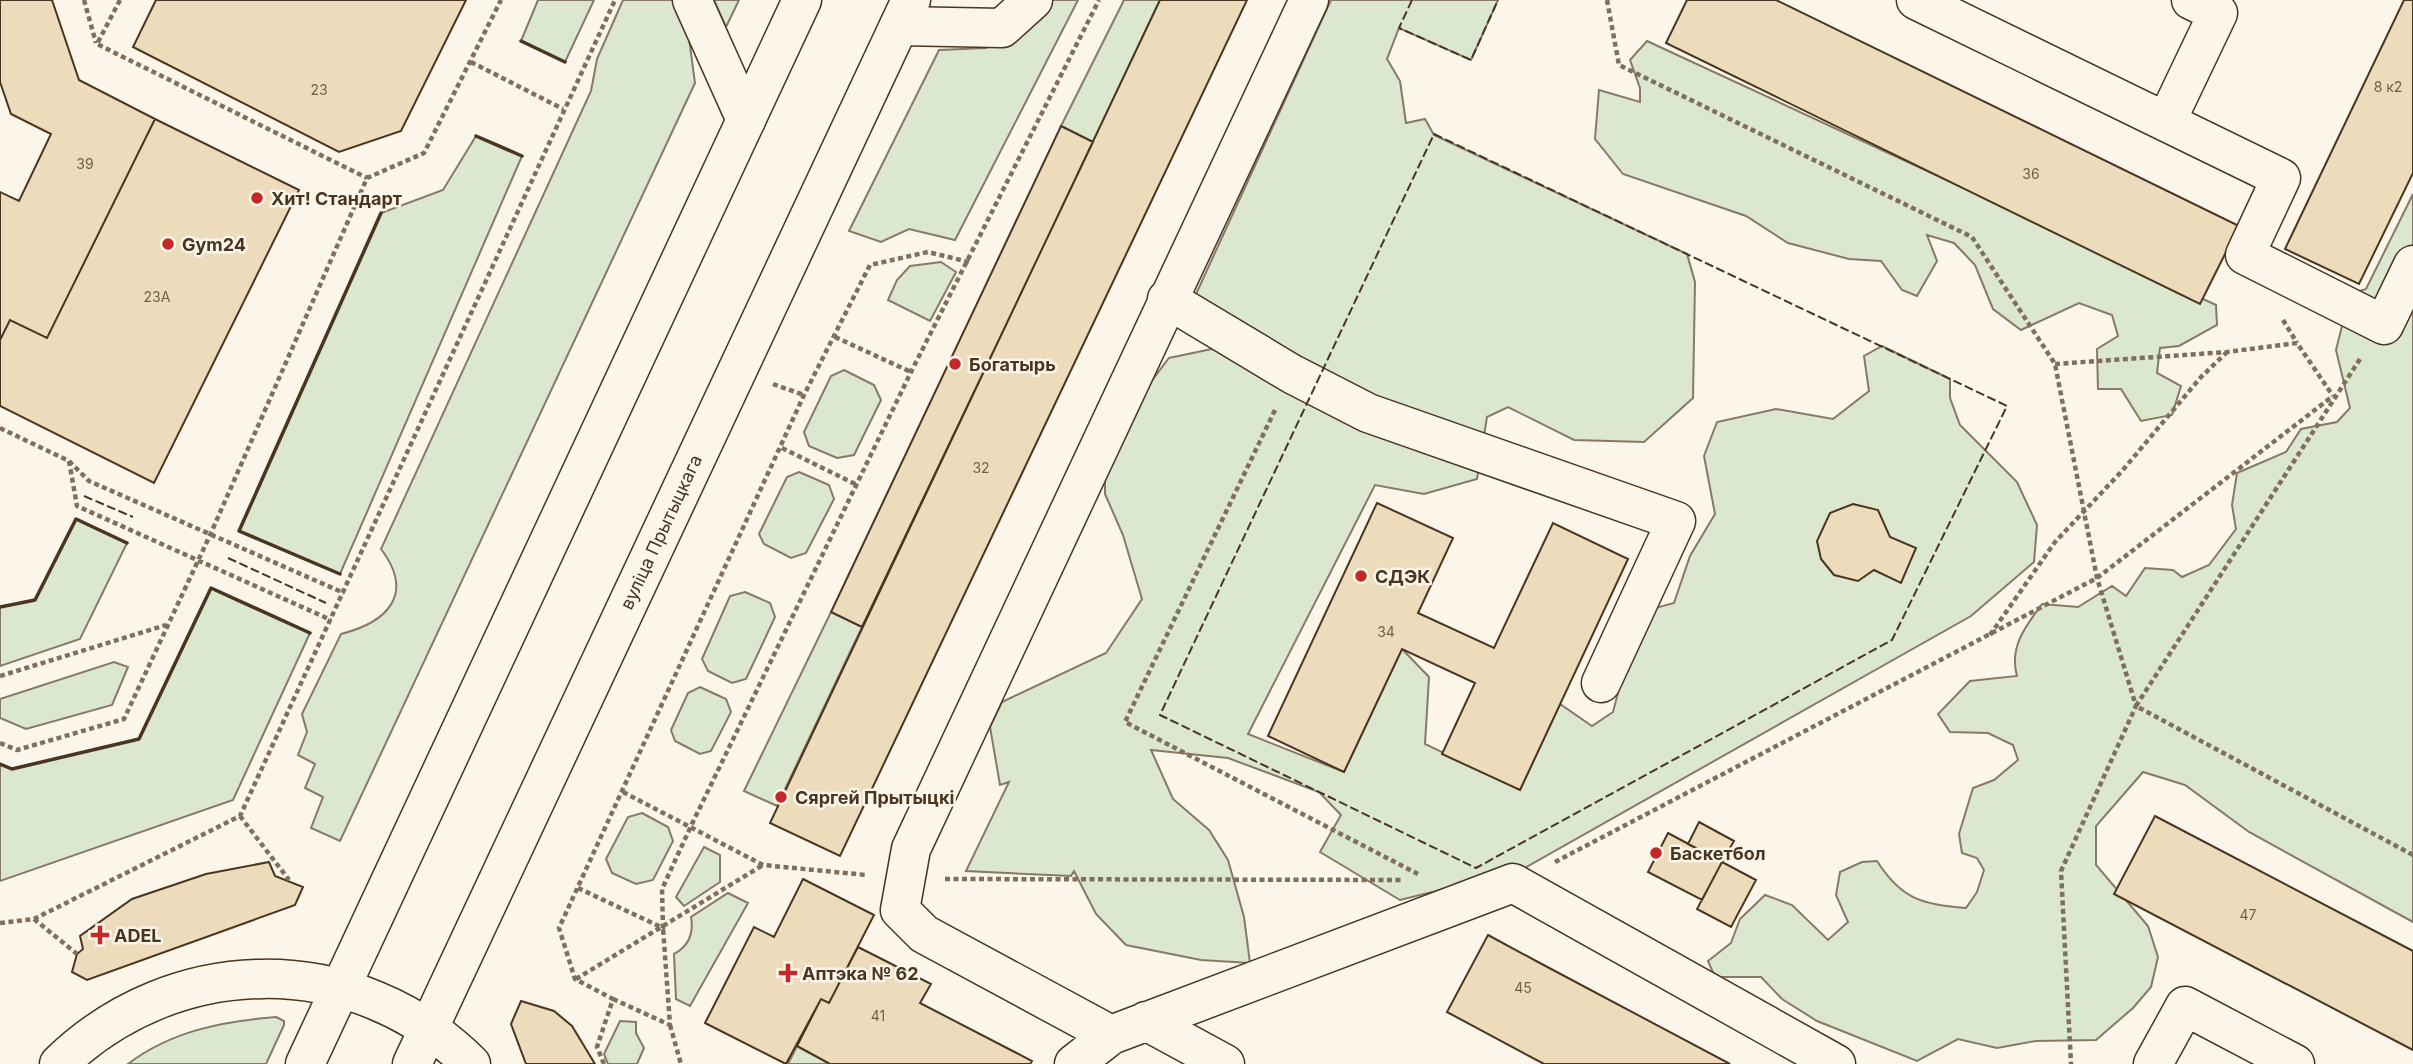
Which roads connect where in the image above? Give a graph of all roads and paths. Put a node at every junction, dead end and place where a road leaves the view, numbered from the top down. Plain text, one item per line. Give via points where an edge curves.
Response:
1 (84, 0) edge
2 (120, 0) edge
3 (501, 0) edge
4 (615, 0) edge
5 (692, 0) edge
6 (802, 0) edge
7 (1033, 0) edge
8 (1099, 0) edge
9 (1309, 0) edge
10 (1607, 0) edge
11 (1916, 0) edge
12 (2211, 4) edge
13 (905, 13) edge
14 (97, 44) junction
15 (471, 62) junction
16 (563, 109) junction
17 (746, 120) junction
18 (2165, 122) junction
19 (367, 178) junction
20 (969, 262) junction
21 (2413, 265) edge
22 (1167, 299) junction
23 (835, 337) junction
24 (2227, 352) junction
25 (2055, 364) junction
26 (911, 372) junction
27 (1292, 374) junction
28 (2333, 396) junction
29 (0, 428) edge
30 (782, 448) junction
31 (69, 461) junction
32 (857, 485) junction
33 (2083, 513) junction
34 (211, 533) junction
35 (197, 561) junction
36 (2097, 578) junction
37 (344, 593) junction
38 (331, 620) junction
39 (167, 624) junction
40 (1989, 636) junction
41 (0, 676) edge
42 (1601, 684) dead end
43 (2136, 706) junction
44 (0, 743) edge
45 (623, 792) junction
46 (240, 816) junction
47 (691, 826) junction
48 (2413, 855) edge
49 (763, 865) junction
50 (904, 879) junction
51 (289, 880) dead end
52 (1513, 883) junction
53 (578, 888) junction
54 (34, 919) junction
55 (0, 923) edge
56 (663, 928) junction
57 (77, 954) dead end
58 (575, 979) junction
59 (341, 988) junction
60 (613, 999) junction
61 (1146, 1021) junction
62 (670, 1025) junction
63 (429, 1028) junction
64 (1111, 1035) junction
65 (59, 1064) edge
66 (305, 1064) edge
67 (412, 1064) edge
68 (471, 1064) edge
69 (604, 1064) edge
70 (681, 1064) edge
71 (1074, 1064) edge
72 (1226, 1064) edge
73 (1836, 1064) edge
74 (2071, 1064) edge
75 (2153, 1064) edge
76 (2295, 1064) edge

1 - 14 path
2 - 14 path
3 - 15 path
4 - 16 path
5 - 17 main road
6 - 17 main road
7 - 13 main road via 1002,28
8 - 20 path
9 - 22 main road
10 - 25 path via 1619,65 1972,237
11 - 18 main road
12 - 18 main road
13 - 63 main road, вуліца Прытыцкага
14 - 19 path
15 - 16 path
15 - 19 path via 424,153
16 - 37 path
17 - 59 main road
18 - 21 main road via 2281,178 2245,255 2384,325
19 - 34 path
20 - 23 path via 928,252 870,265
20 - 26 path
22 - 27 main road
22 - 50 main road via 911,849
23 - 26 path
23 - 30 path
24 - 25 path
24 - 28 path via 2297,343
24 - 33 path
25 - 33 path
26 - 32 path
27 - 42 main road via 1368,413 1676,521
27 - 50 path via 1125,722 1429,880
28 - 36 path
28 - 43 path
29 - 31 path
30 - 32 path
30 - 45 path
31 - 34 path via 89,481
31 - 35 path via 77,506
32 - 47 path
33 - 36 path
33 - 40 path via 2055,542
34 - 35 path
34 - 37 path
35 - 38 path
35 - 39 path
36 - 40 path
36 - 43 path
37 - 38 path
38 - 46 path
39 - 41 path
39 - 44 path via 124,719 17,750
40 - 52 path
43 - 48 path
43 - 74 path via 2061,871
45 - 47 path
45 - 53 path
46 - 51 path
46 - 54 path
47 - 49 path
47 - 56 path via 662,889
49 - 50 path
49 - 56 path
50 - 64 main road via 900,911 924,934
52 - 61 main road
52 - 73 main road
53 - 56 path
53 - 58 path via 559,928
54 - 55 path
54 - 57 path
56 - 58 path
56 - 62 path
58 - 60 path
59 - 63 main road via 389,1005
59 - 65 main road via 264,978 179,991 125,1014
59 - 66 main road
60 - 62 path
60 - 69 path via 597,1046
61 - 64 main road
61 - 72 main road
62 - 70 path
63 - 67 main road, вуліца Прытыцкага
63 - 68 main road
64 - 71 main road
75 - 76 main road via 2185,1006

